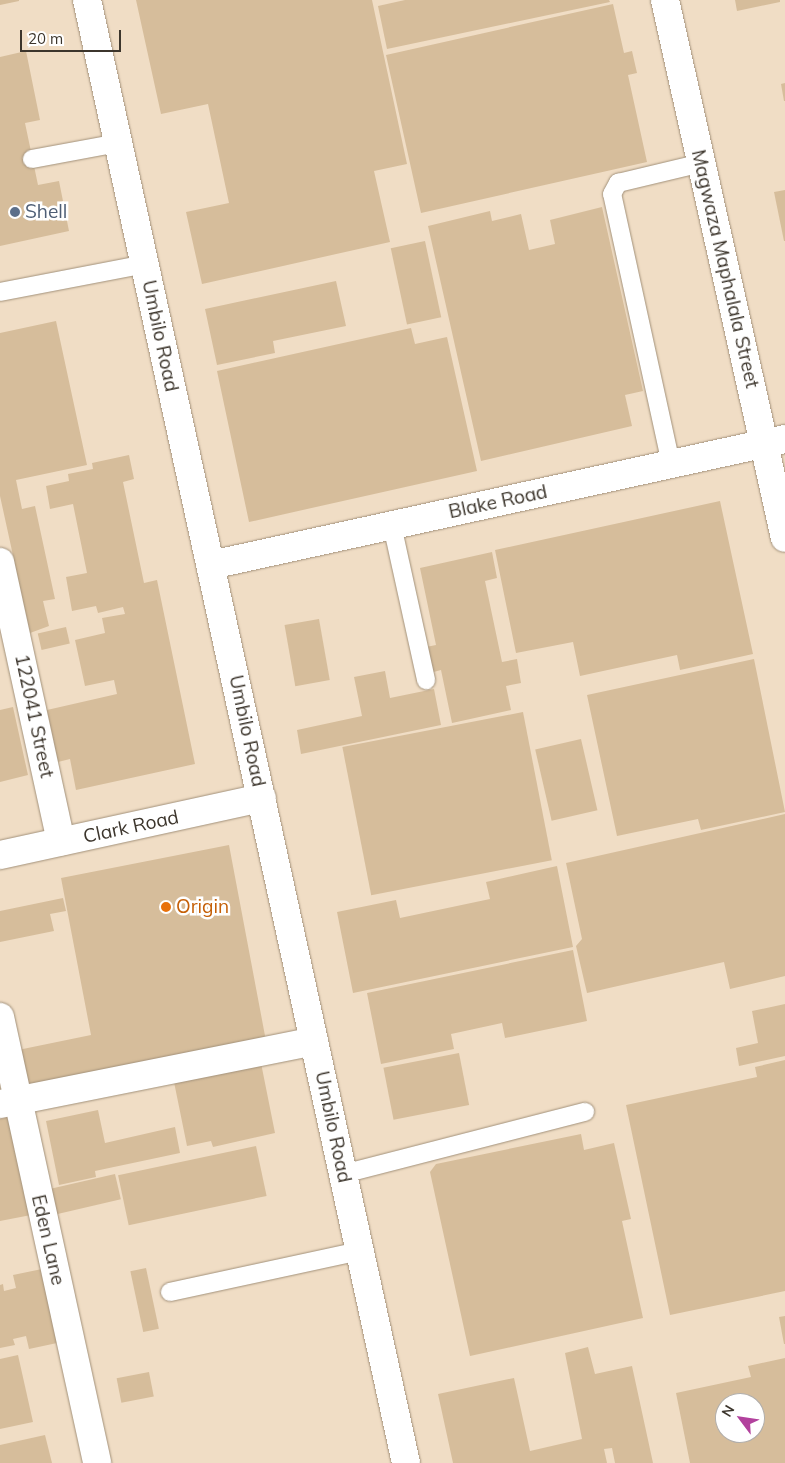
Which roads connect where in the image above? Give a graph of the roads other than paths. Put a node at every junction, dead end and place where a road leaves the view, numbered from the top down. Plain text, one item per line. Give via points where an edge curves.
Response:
1 (87, 0) edge
2 (665, 0) edge
3 (118, 143) junction
4 (32, 159) dead end
5 (701, 163) junction
6 (145, 264) junction
7 (0, 292) edge
8 (774, 441) edge
9 (671, 464) junction
10 (392, 525) junction
11 (785, 538) edge
12 (0, 562) edge
13 (211, 565) junction
14 (426, 680) dead end
15 (262, 798) junction
16 (61, 841) junction
17 (0, 855) edge
18 (0, 1017) edge
19 (314, 1041) junction
20 (8, 1102) edge
21 (585, 1112) dead end
22 (343, 1174) junction
23 (360, 1251) junction
24 (170, 1292) dead end
25 (97, 1463) edge
26 (406, 1463) edge

1 - 3 street, Umbilo Road
2 - 5 street, Magwaza Maphalala Street
3 - 4 lane
3 - 6 street, Umbilo Road
5 - 8 street, Magwaza Maphalala Street
5 - 9 lane via 618,183 612,194
6 - 7 lane
6 - 13 street, Umbilo Road
8 - 9 street, Blake Road
8 - 11 street, Magwaza Maphalala Street
9 - 10 street, Blake Road
10 - 13 street, Blake Road
10 - 14 lane
12 - 16 street, 122041 Street
13 - 15 street, Umbilo Road
15 - 16 street, Clark Road
15 - 19 street, Umbilo Road
16 - 17 street, Clark Road
18 - 20 street, Eden Lane
19 - 20 street
19 - 22 street, Umbilo Road
20 - 25 street, Eden Lane
21 - 22 lane
22 - 23 street, Umbilo Road
23 - 24 lane
23 - 26 street, Umbilo Road

